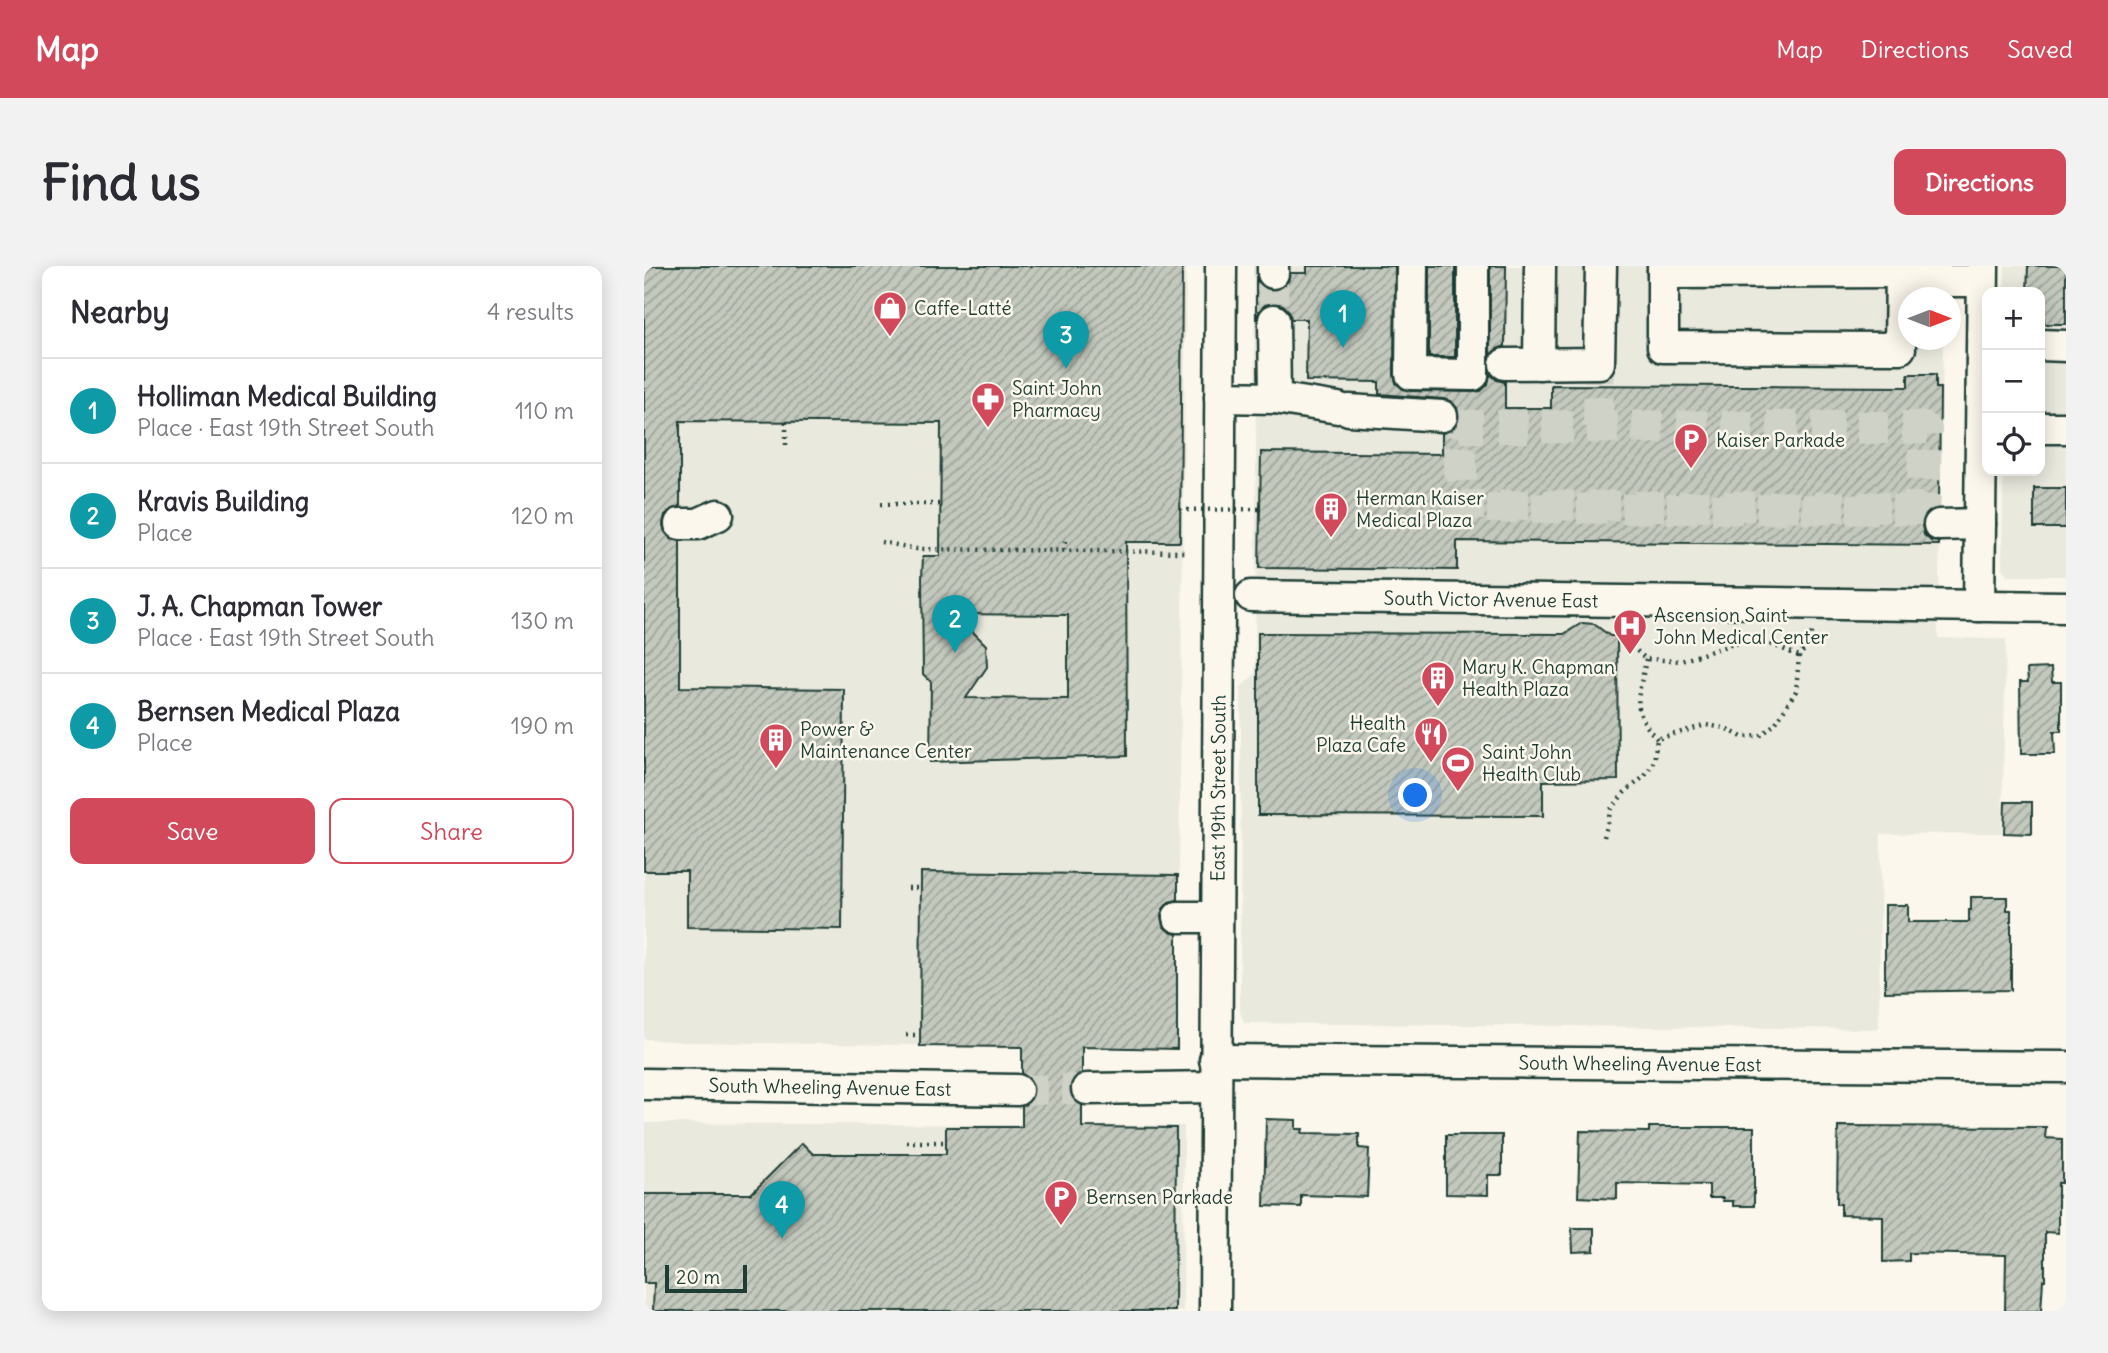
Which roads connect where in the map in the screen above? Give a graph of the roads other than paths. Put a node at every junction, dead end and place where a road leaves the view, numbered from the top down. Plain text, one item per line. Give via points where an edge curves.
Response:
1 (1221, 266) edge
2 (1412, 266) edge
3 (1473, 266) edge
4 (1540, 266) edge
5 (1601, 266) edge
6 (1904, 268) edge
7 (1663, 269) edge
8 (1983, 273) edge
9 (1274, 320) tunnel mouth
10 (2045, 345) edge
11 (2066, 346) edge
12 (1985, 350) edge
13 (1505, 364) dead end
14 (1539, 364) junction
15 (1220, 397) junction
16 (1275, 398) junction
17 (1985, 413) edge
18 (1442, 416) dead end
19 (2045, 428) edge
20 (2066, 428) edge
21 (1982, 476) edge
22 (718, 515) dead end
23 (680, 524) dead end
24 (1980, 524) junction
25 (1939, 525) tunnel mouth
26 (1251, 596) dead end
27 (1979, 606) junction
28 (2066, 607) edge
29 (1178, 917) dead end
30 (1216, 917) junction
31 (2066, 1067) edge
32 (1215, 1073) junction
33 (644, 1084) edge
34 (1087, 1089) tunnel mouth
35 (1017, 1090) tunnel mouth
36 (1214, 1311) edge

1 - 15 street, East 19th Street South
2 - 3 street via 1411,374 1473,375
4 - 14 street
5 - 14 street via 1599,363
6 - 7 street
6 - 7 street via 1900,348 1662,346
6 - 8 street via 1915,281
9 - 16 street
10 - 11 street
12 - 17 street
13 - 14 street
15 - 16 street
15 - 30 street, East 19th Street South
16 - 18 street via 1343,409
19 - 20 street
21 - 24 street
22 - 23 street via 698,524
24 - 25 street
24 - 27 street
26 - 27 street, South Victor Avenue East
27 - 28 street, South Victor Avenue East
29 - 30 street
30 - 32 street, East 19th Street South
31 - 32 street, South Wheeling Avenue East
32 - 34 street, South Wheeling Avenue East
32 - 36 street, East 19th Street South
33 - 35 street, South Wheeling Avenue East

